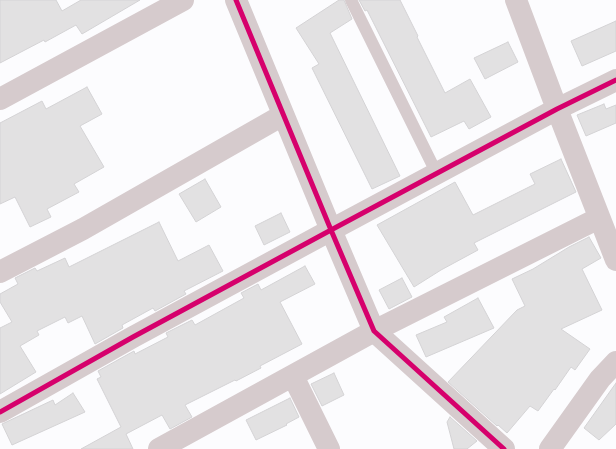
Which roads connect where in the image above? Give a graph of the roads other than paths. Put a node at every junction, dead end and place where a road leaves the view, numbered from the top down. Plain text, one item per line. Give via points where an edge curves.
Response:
1 (183, 0) edge
2 (236, 0) edge
3 (351, 0) edge
4 (516, 0) edge
5 (616, 80) edge
6 (0, 99) edge
7 (557, 109) junction
8 (283, 115) junction
9 (437, 174) junction
10 (599, 218) junction
11 (331, 230) junction
12 (616, 260) edge
13 (0, 272) edge
14 (374, 331) junction
15 (616, 362) edge
16 (292, 376) junction
17 (0, 412) edge
18 (159, 449) edge
19 (329, 449) edge
20 (504, 449) edge
21 (550, 449) edge

1 - 6 street
2 - 8 street
3 - 9 lane
4 - 7 street
5 - 7 street
7 - 9 street
7 - 10 street
8 - 11 street
8 - 13 street via 83,229
9 - 11 street
10 - 12 street
10 - 14 street
11 - 14 street
11 - 17 street
14 - 16 street
14 - 20 street
15 - 21 street via 600,379
16 - 18 street
16 - 19 street

